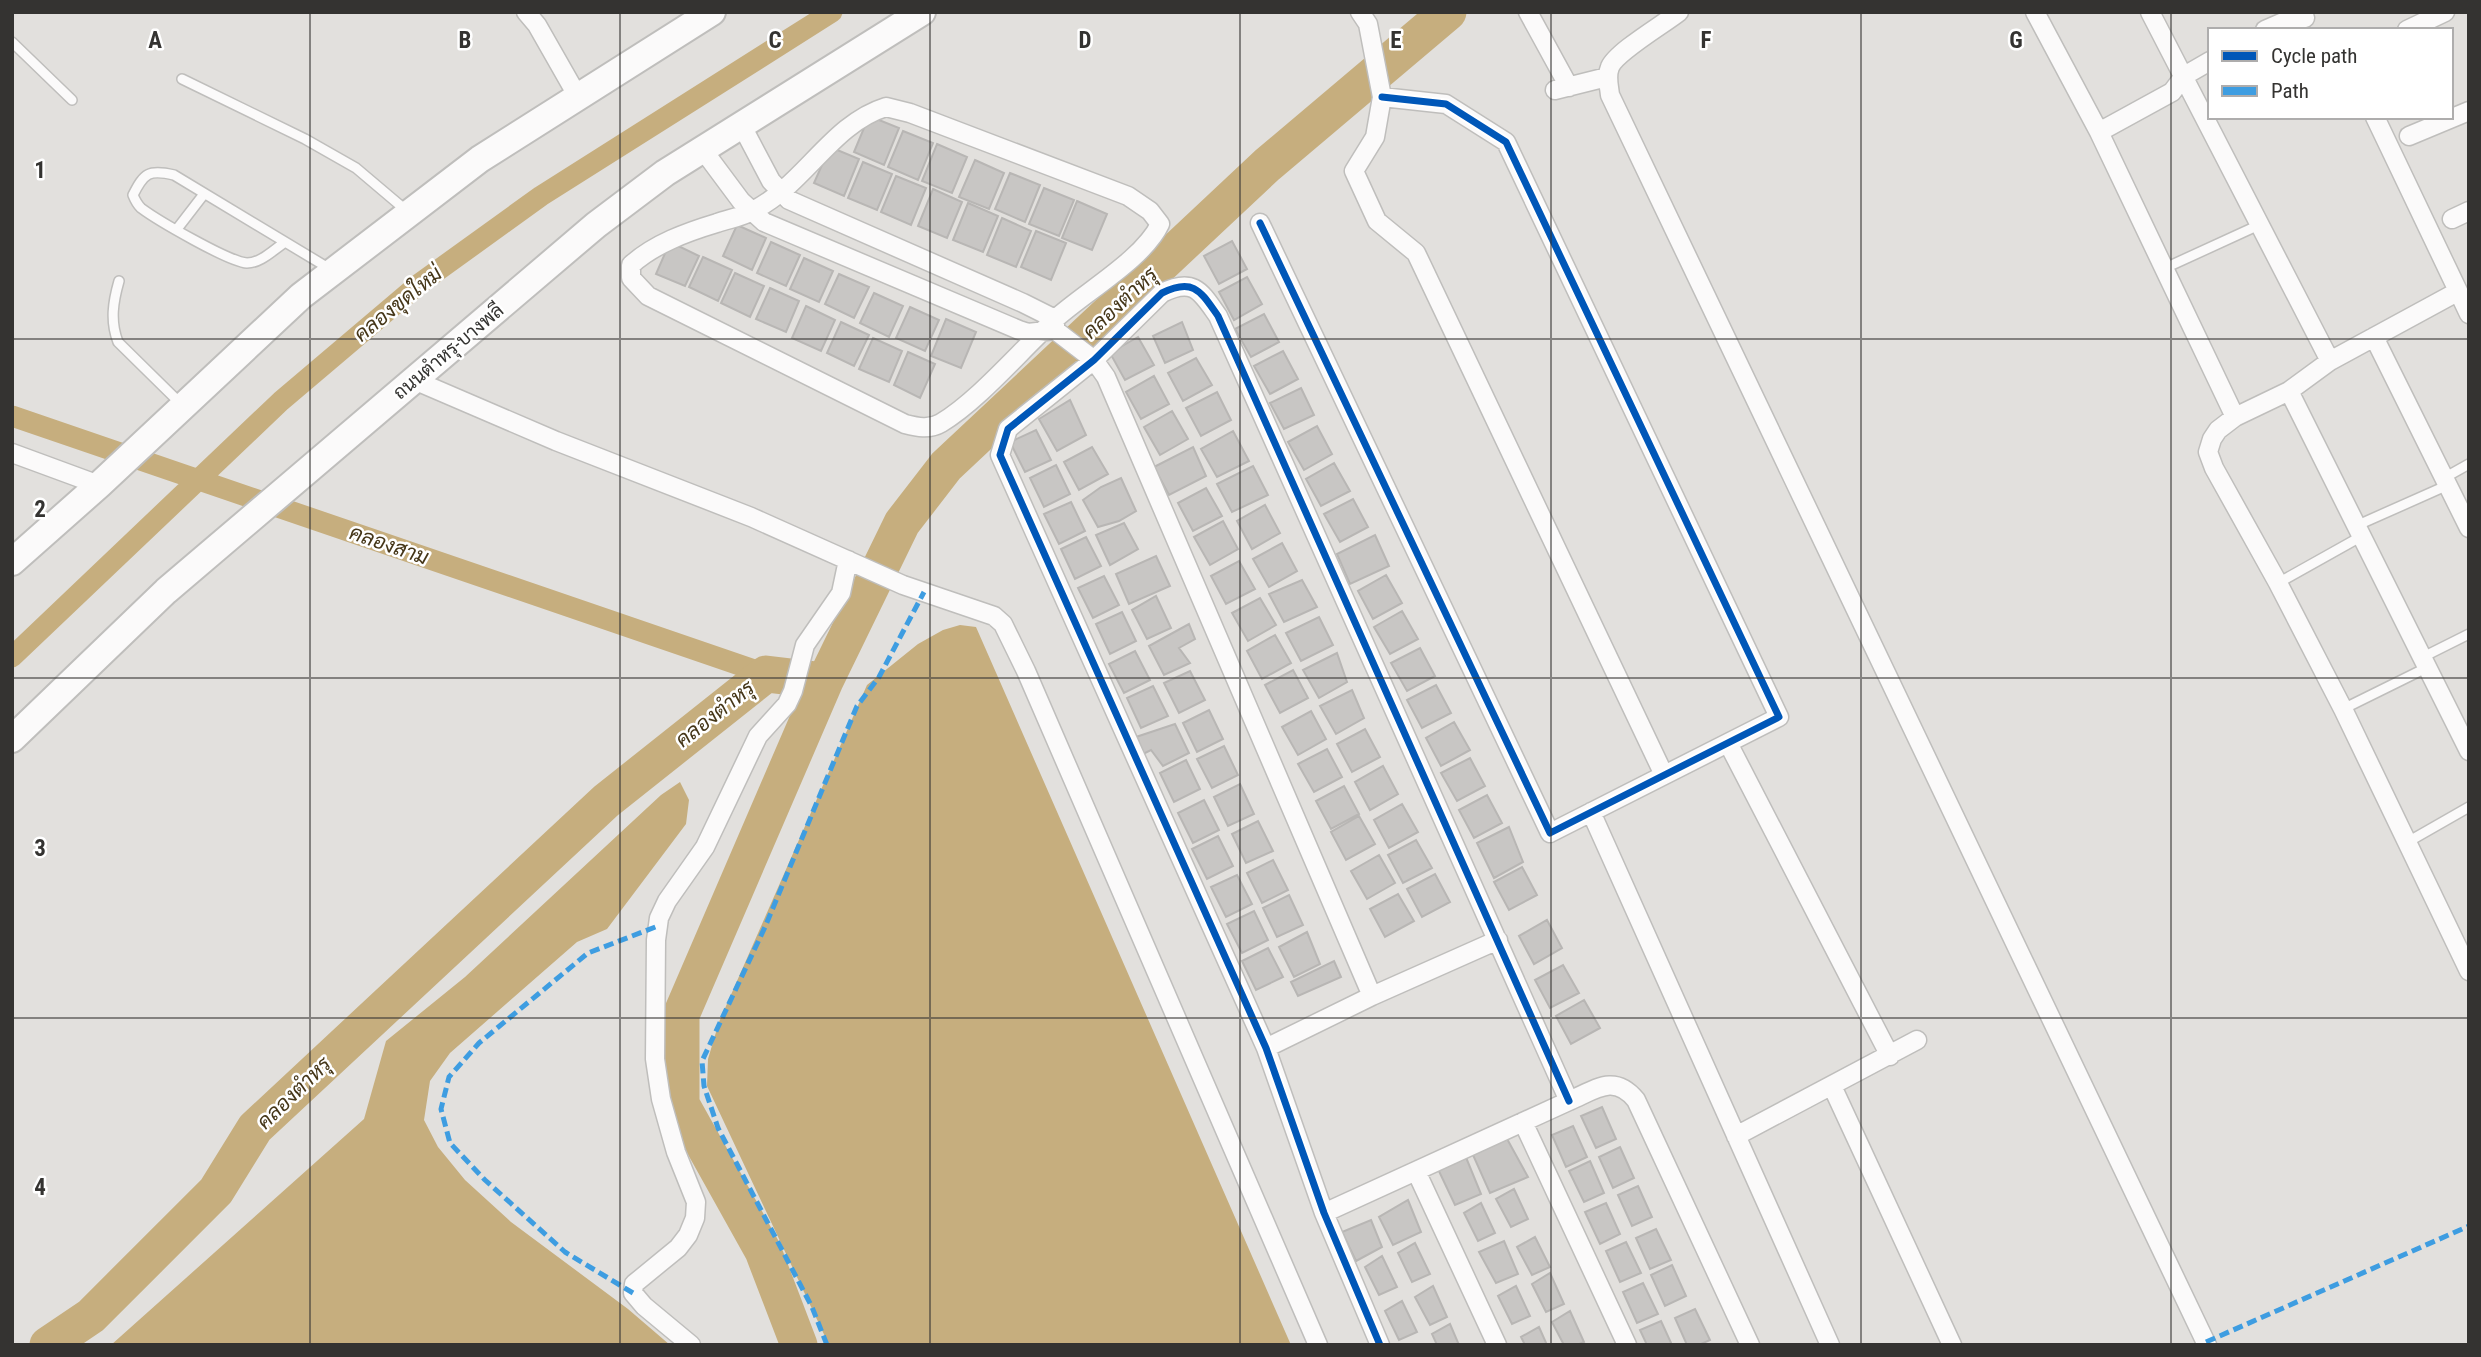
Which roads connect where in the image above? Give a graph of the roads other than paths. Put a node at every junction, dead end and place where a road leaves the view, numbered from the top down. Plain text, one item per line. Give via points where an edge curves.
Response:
1 (526, 12) edge
2 (712, 12) edge
3 (922, 12) edge
4 (1528, 12) edge
5 (1679, 12) edge
6 (2035, 12) edge
7 (2150, 12) edge
8 (2445, 12) edge
9 (1364, 18) edge
10 (2304, 20) edge
11 (2273, 26) edge
12 (2411, 28) edge
13 (12, 42) edge
14 (2208, 62) edge
15 (2184, 76) junction
16 (1607, 77) junction
17 (181, 79) dead end
18 (2172, 92) junction
19 (2202, 92) edge
20 (578, 97) junction
21 (1382, 97) junction
22 (72, 100) dead end
23 (2214, 119) edge
24 (2376, 119) edge
25 (2450, 119) edge
26 (742, 127) junction
27 (2099, 132) junction
28 (2409, 136) dead end
29 (703, 150) junction
30 (780, 193) junction
31 (204, 194) junction
32 (752, 212) junction
33 (409, 213) junction
34 (1260, 223) dead end
35 (2259, 225) junction
36 (177, 229) junction
37 (284, 243) junction
38 (2163, 269) junction
39 (334, 271) junction
40 (120, 281) dead end
41 (2457, 292) junction
42 (2469, 314) edge
43 (1053, 329) junction
44 (2374, 337) junction
45 (1088, 355) junction
46 (2330, 361) junction
47 (414, 380) junction
48 (2289, 391) junction
49 (184, 406) junction
50 (2235, 417) junction
51 (12, 453) edge
52 (2469, 464) edge
53 (2446, 481) junction
54 (99, 485) junction
55 (2469, 528) edge
56 (2360, 530) junction
57 (848, 559) junction
58 (12, 562) edge
59 (2278, 583) junction
60 (2469, 634) edge
61 (2423, 663) junction
62 (2343, 709) junction
63 (12, 739) edge
64 (1728, 743) junction
65 (2469, 751) edge
66 (1664, 775) junction
67 (2469, 807) edge
68 (1591, 812) junction
69 (2406, 843) junction
70 (1498, 940) junction
71 (2469, 971) edge
72 (1373, 996) junction
73 (1917, 1040) dead end
74 (1266, 1048) junction
75 (1890, 1056) junction
76 (1832, 1086) junction
77 (1569, 1101) junction
78 (1523, 1122) junction
79 (1736, 1136) junction
80 (1416, 1171) junction
81 (1324, 1213) junction
82 (691, 1345) edge
83 (1318, 1345) edge
84 (1380, 1345) edge
85 (1497, 1345) edge
86 (1627, 1345) edge
87 (1750, 1345) edge
88 (1830, 1345) edge
89 (1952, 1345) edge
90 (2207, 1345) edge

1 - 20 street
2 - 20 main road
3 - 26 main road, ถนนตำหรุ-บางพลี
4 - 16 street via 1562,89
5 - 16 street via 1619,56
6 - 27 street
7 - 15 street
8 - 12 street
9 - 21 street
10 - 11 street
13 - 22 lane
14 - 15 street
15 - 18 street
15 - 19 street
16 - 90 street via 1616,108
17 - 33 lane via 346,162
18 - 19 street
18 - 27 street
20 - 33 main road via 480,159
21 - 64 street via 1446,104 1506,142 1779,717
21 - 66 street via 1375,137 1354,171 1377,221 1416,253
23 - 35 street
24 - 41 street
25 - 28 street
26 - 29 main road, ถนนตำหรุ-บางพลี
26 - 30 street
27 - 38 street
29 - 32 street
29 - 47 main road, ถนนตำหรุ-บางพลี via 596,225
30 - 32 street
30 - 43 street
30 - 43 street via 860,117 886,107 1128,196 1150,211 1160,224 1154,236
31 - 36 lane
31 - 36 lane via 159,171 140,180 132,195 135,202
31 - 37 lane
32 - 43 street via 764,222 1018,330
32 - 43 street via 645,252 631,265 631,278 648,296 905,424 920,428 938,425
33 - 39 main road
34 - 68 street via 1550,833
35 - 38 lane
35 - 46 street
36 - 37 lane via 245,263 258,261
37 - 39 lane
38 - 50 street
39 - 49 main road
40 - 49 lane via 113,303 118,342
41 - 42 street
41 - 44 street
43 - 45 street
44 - 46 street
44 - 53 street
45 - 70 street via 1162,293 1187,286 1201,292 1224,329
45 - 72 street via 1106,377
45 - 74 street via 1007,429 1000,455
46 - 48 street
47 - 57 street
47 - 63 main road, ถนนตำหรุ-บางพลี via 166,591
48 - 50 street
48 - 56 street
49 - 54 main road
50 - 59 street via 2218,430 2208,453
51 - 54 street
52 - 53 lane
53 - 55 street
53 - 56 lane
54 - 58 main road
56 - 59 lane
56 - 61 street
57 - 82 street via 841,593 805,645 787,704 758,736 705,847 659,918 655,1059 661,1100 696,1202 695,1218 678,1248 634,1284 633,1293
57 - 83 street via 889,579 994,616 1003,624
59 - 62 street
60 - 61 lane
61 - 62 lane
61 - 65 street
62 - 69 street
64 - 66 street
64 - 75 street
66 - 68 street
67 - 69 lane
68 - 79 street
69 - 71 street
70 - 72 street
70 - 77 street
72 - 74 street
73 - 75 street
74 - 81 street
75 - 76 street
76 - 79 street
76 - 89 street
77 - 78 street
77 - 87 street via 1616,1084 1636,1100
78 - 80 street
78 - 86 street
79 - 88 street
80 - 81 street
80 - 85 street
81 - 84 street

